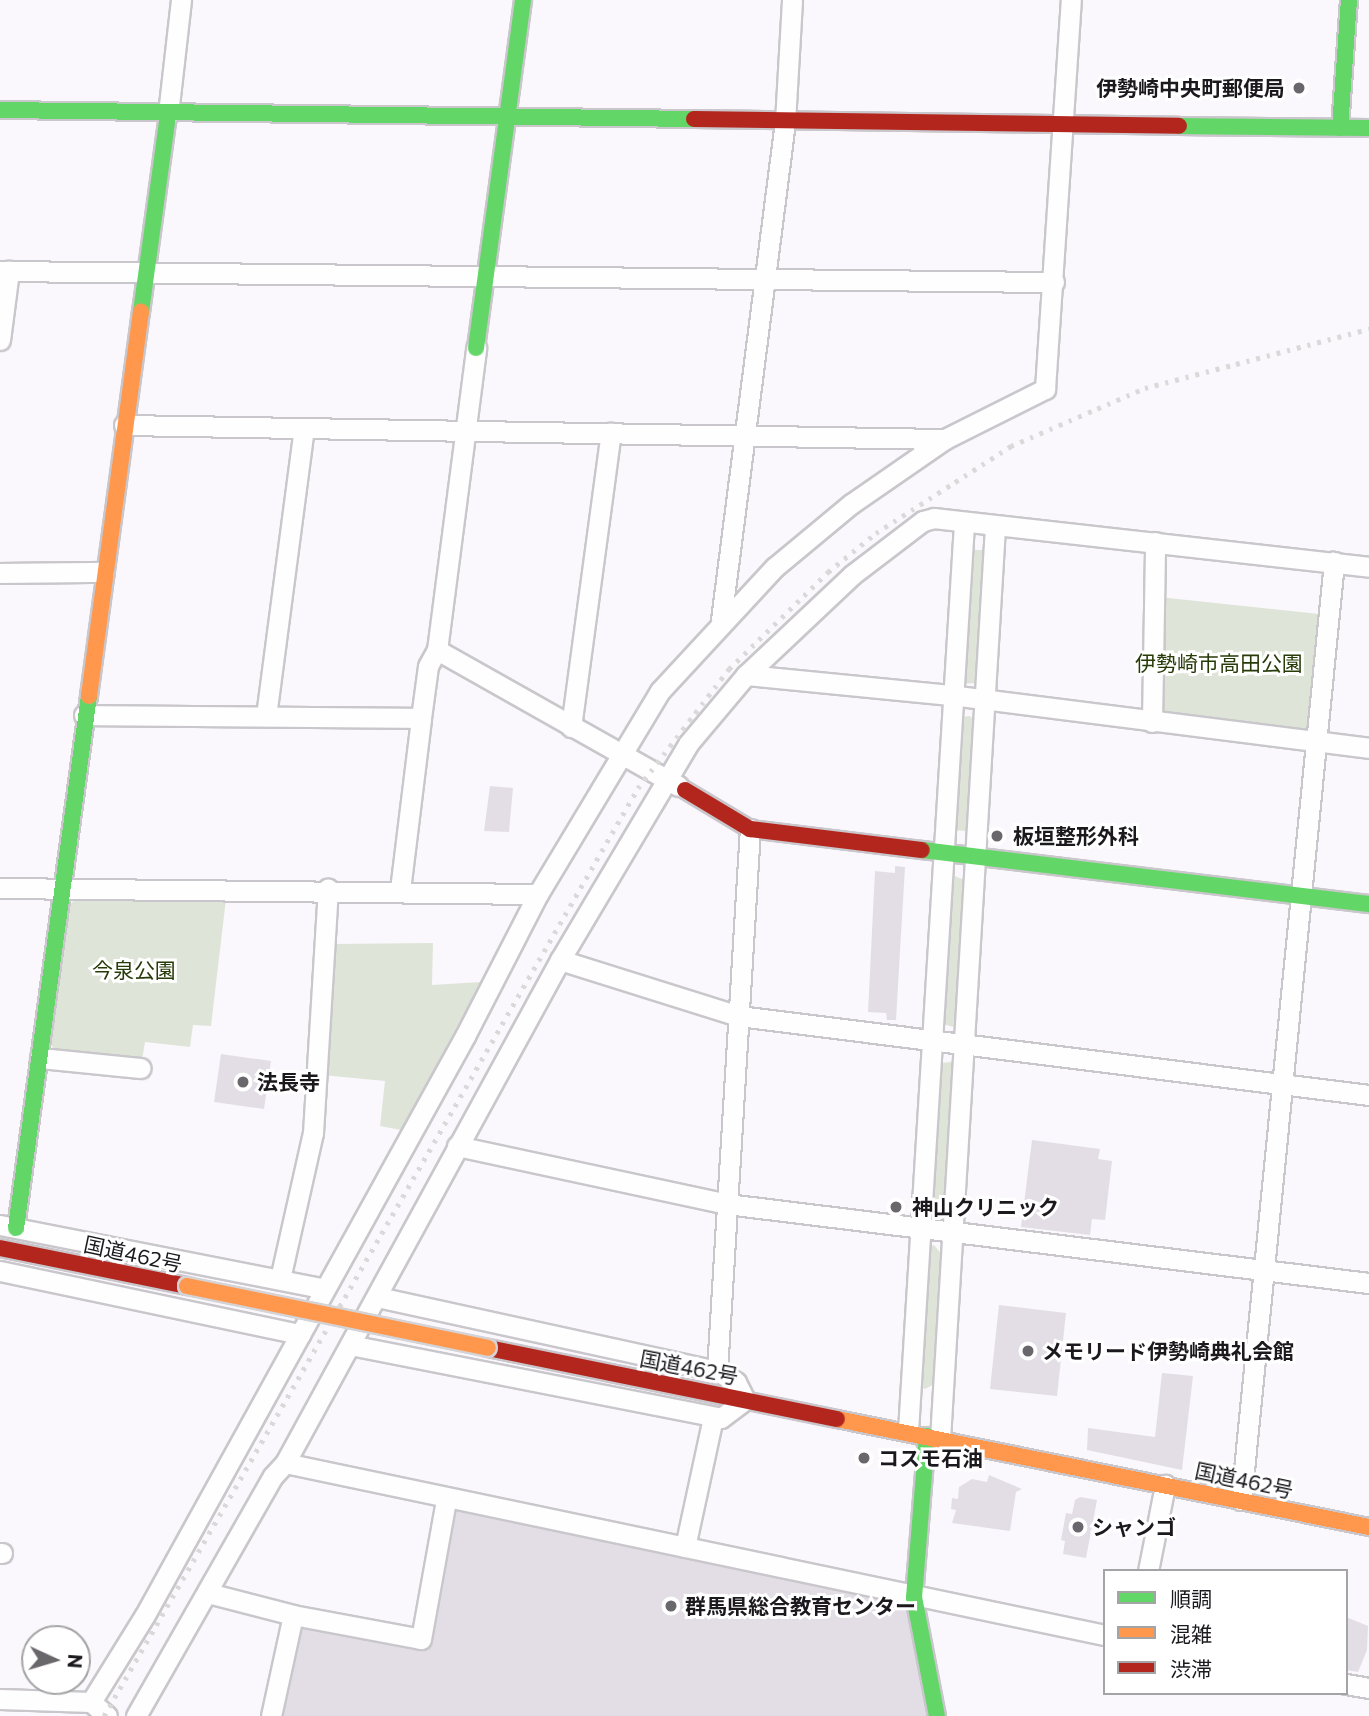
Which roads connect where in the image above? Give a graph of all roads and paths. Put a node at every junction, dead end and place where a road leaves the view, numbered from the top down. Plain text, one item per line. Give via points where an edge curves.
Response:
1 (181, 0) edge
2 (523, 0) edge
3 (792, 0) edge
4 (1071, 0) edge
5 (1349, 0) edge
6 (0, 110) edge
7 (168, 114) junction
8 (507, 118) junction
9 (785, 122) junction
10 (1065, 123) junction
11 (1340, 128) junction
12 (1369, 128) edge
13 (5, 271) edge
14 (144, 273) junction
15 (486, 276) junction
16 (766, 279) junction
17 (1054, 282) junction
18 (0, 340) edge
19 (476, 348) joint
20 (124, 425) junction
21 (304, 428) junction
22 (466, 431) junction
23 (611, 433) junction
24 (746, 436) junction
25 (945, 439) junction
26 (964, 523) junction
27 (995, 527) junction
28 (1155, 542) junction
29 (1334, 562) junction
30 (1369, 567) edge
31 (104, 572) junction
32 (0, 573) edge
33 (722, 620) junction
34 (437, 650) junction
35 (746, 675) junction
36 (951, 695) junction
37 (986, 700) junction
38 (84, 715) junction
39 (266, 716) junction
40 (421, 718) junction
41 (1152, 722) junction
42 (571, 727) junction
43 (1317, 741) junction
44 (1369, 748) edge
45 (620, 751) junction
46 (667, 779) junction
47 (685, 790) joint
48 (750, 829) junction
49 (942, 852) junction
50 (976, 856) junction
51 (0, 888) edge
52 (61, 888) junction
53 (328, 888) junction
54 (400, 890) junction
55 (538, 894) junction
56 (1301, 896) junction
57 (1369, 904) edge
58 (560, 960) junction
59 (739, 1016) junction
60 (930, 1041) junction
61 (965, 1046) junction
62 (40, 1058) junction
63 (141, 1068) dead end
64 (1282, 1084) junction
65 (1369, 1095) edge
66 (457, 1146) junction
67 (727, 1204) junction
68 (8, 1227) edge
69 (919, 1227) junction
70 (951, 1231) junction
71 (0, 1248) edge
72 (1264, 1269) junction
73 (0, 1271) edge
74 (280, 1279) junction
75 (1369, 1283) edge
76 (325, 1289) junction
77 (377, 1297) junction
78 (300, 1334) junction
79 (351, 1345) junction
80 (717, 1371) junction
81 (745, 1400) junction
82 (713, 1417) junction
83 (925, 1435) junction
84 (285, 1463) junction
85 (1165, 1485) junction
86 (446, 1500) junction
87 (1241, 1500) junction
88 (1369, 1527) edge
89 (685, 1547) junction
90 (1148, 1569) edge
91 (208, 1593) junction
92 (914, 1597) junction
93 (293, 1615) junction
94 (1103, 1635) edge
95 (1348, 1684) edge
96 (1369, 1688) edge
97 (0, 1699) edge
98 (91, 1702) junction
99 (107, 1716) edge
100 (135, 1716) edge
101 (271, 1716) edge
102 (937, 1716) edge

1 - 7 street
2 - 8 main road
3 - 9 street
4 - 10 street
5 - 11 main road
6 - 7 main road
7 - 8 main road
7 - 14 main road
8 - 9 main road
8 - 15 main road
9 - 10 main road
9 - 16 street
10 - 11 main road
10 - 17 street
11 - 12 main road
13 - 14 street
13 - 18 street
14 - 15 street
14 - 20 main road
15 - 16 street
15 - 19 main road
16 - 17 street
16 - 24 street
17 - 25 street via 1045,389
19 - 22 street
20 - 21 street
20 - 31 main road
21 - 22 street
21 - 39 street
22 - 23 street
22 - 34 street
23 - 24 street
23 - 42 street
24 - 25 street
24 - 33 street
25 - 33 street via 851,504 775,567
26 - 27 street
26 - 35 street via 923,521 852,575
26 - 36 street
27 - 28 street
27 - 37 street
28 - 29 street
28 - 41 street
29 - 30 street
29 - 43 street
31 - 32 street
31 - 38 main road
33 - 45 street via 660,691
34 - 40 street via 428,666
34 - 42 street
35 - 36 street
35 - 46 street via 704,724
36 - 37 street
36 - 49 street
37 - 41 street
37 - 50 street
38 - 39 street
38 - 52 main road
39 - 40 street
40 - 54 street
41 - 43 street
42 - 45 street
43 - 44 street
43 - 56 street
45 - 46 street
45 - 55 street
46 - 47 street
46 - 58 street
47 - 48 main road
48 - 49 main road
48 - 59 street
49 - 50 main road
49 - 60 street
50 - 56 main road
50 - 61 street
51 - 52 street
52 - 53 street
52 - 62 main road
53 - 54 street
53 - 74 street via 313,1133
54 - 55 street
55 - 76 street
56 - 57 main road
56 - 64 street
58 - 59 street
58 - 66 street
59 - 60 street
59 - 67 street
60 - 61 street
60 - 69 street
61 - 64 street
61 - 70 street
62 - 63 street
62 - 68 main road
64 - 65 street
64 - 72 street
66 - 67 street
66 - 77 street
67 - 69 street
67 - 80 street
68 - 74 street
69 - 70 street
69 - 83 street
70 - 72 street
70 - 83 street
71 - 81 main road, 国道462号, bridge
72 - 75 street
72 - 87 street
73 - 78 street
74 - 76 street
76 - 78 street
77 - 79 street
77 - 80 street
78 - 98 street via 145,1615
79 - 82 street
79 - 84 street
80 - 81 street via 736,1382
81 - 82 street via 720,1418
81 - 83 main road, 国道462号
82 - 89 street
83 - 85 main road, 国道462号
83 - 92 main road
84 - 86 street
84 - 91 street via 273,1476
85 - 87 main road, 国道462号
85 - 90 street
86 - 89 street
86 - 93 street via 421,1639
87 - 88 main road, 国道462号
89 - 92 street
91 - 93 street
91 - 100 street
92 - 94 street
92 - 102 main road
93 - 101 street
95 - 96 street
97 - 98 street
98 - 99 street

